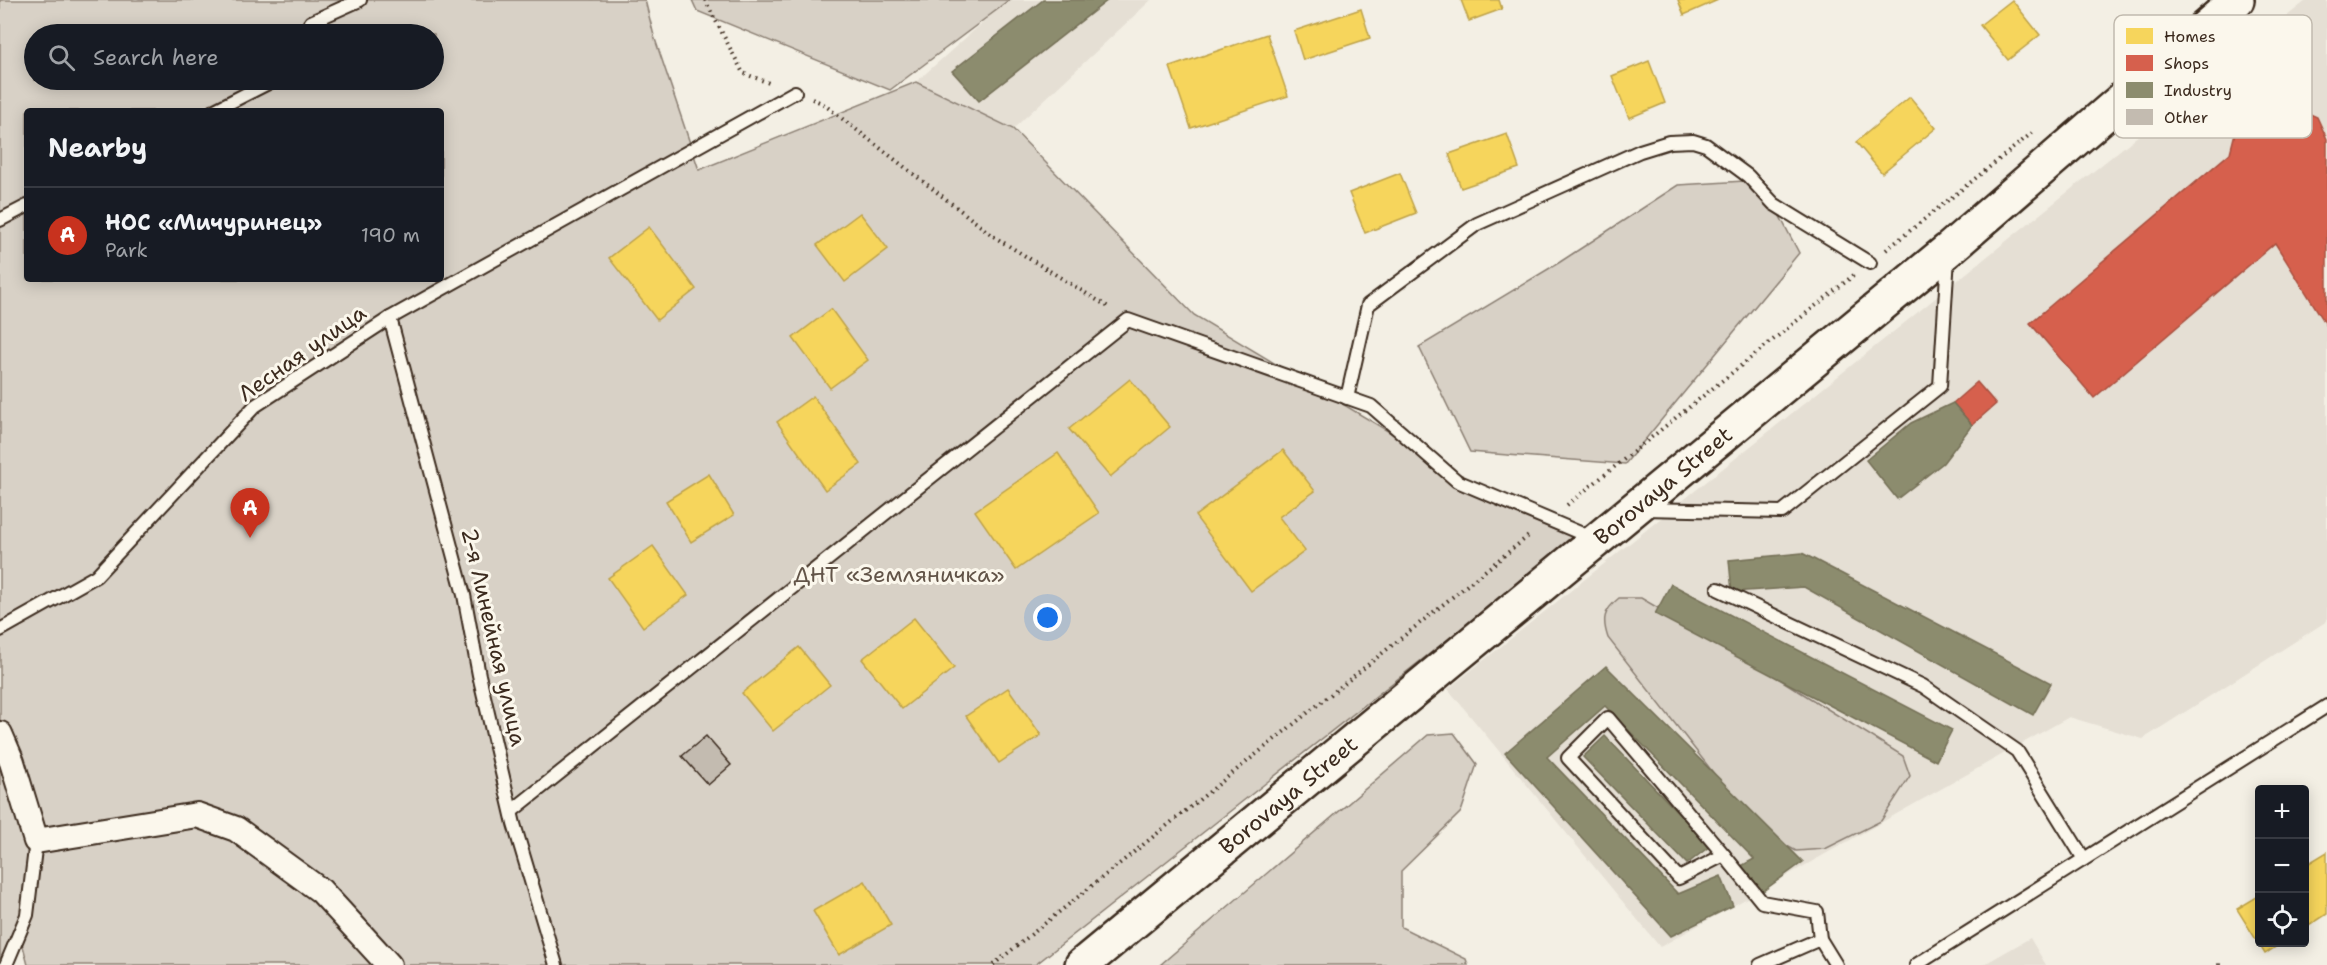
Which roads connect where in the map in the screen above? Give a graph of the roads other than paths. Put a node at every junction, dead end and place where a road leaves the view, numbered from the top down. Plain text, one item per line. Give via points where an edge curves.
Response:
1 (360, 0) edge
2 (2237, 0) edge
3 (2220, 15) edge
4 (310, 24) edge
5 (254, 90) edge
6 (795, 92) road end
7 (2114, 106) edge
8 (219, 108) edge
9 (24, 208) edge
10 (0, 220) edge
11 (1948, 250) junction
12 (1870, 263) road end
13 (390, 318) junction
14 (1347, 398) junction
15 (1634, 509) junction
16 (1597, 540) junction
17 (1718, 589) dead end
18 (0, 630) edge
19 (2327, 706) edge
20 (0, 734) edge
21 (6, 764) edge
22 (512, 811) junction
23 (36, 841) junction
24 (1724, 855) junction
25 (2084, 859) junction
26 (1820, 939) junction
27 (6, 965) edge
28 (388, 965) edge
29 (556, 965) edge
30 (1082, 965) edge
31 (1760, 965) edge
32 (1836, 965) edge
33 (1916, 965) edge

1 - 4 lane
2 - 3 street, Borovaya Street
5 - 8 lane
6 - 13 lane, Лесная улица
7 - 11 street, Borovaya Street
9 - 10 lane
11 - 15 street, Borovaya Street
11 - 15 lane via 1940,386 1782,512
12 - 14 lane via 1774,204 1748,176 1706,145 1669,142 1640,151 1477,224 1368,305
13 - 18 lane, Лесная улица via 255,406 96,576
13 - 22 lane, 2-я Линейная улица via 464,595
14 - 16 lane via 1371,406 1457,481
14 - 22 lane via 1128,320
15 - 16 street, Borovaya Street
16 - 30 street, Borovaya Street
17 - 25 lane via 1923,686 2017,751
19 - 25 lane
20 - 21 street
21 - 23 street
22 - 29 lane, 2-я Линейная улица
23 - 27 lane via 27,915
23 - 28 street via 197,815 236,829 321,891
24 - 24 lane via 1679,878 1568,758 1608,718
24 - 26 lane via 1762,902 1817,912
25 - 33 lane
26 - 31 lane
26 - 32 lane

